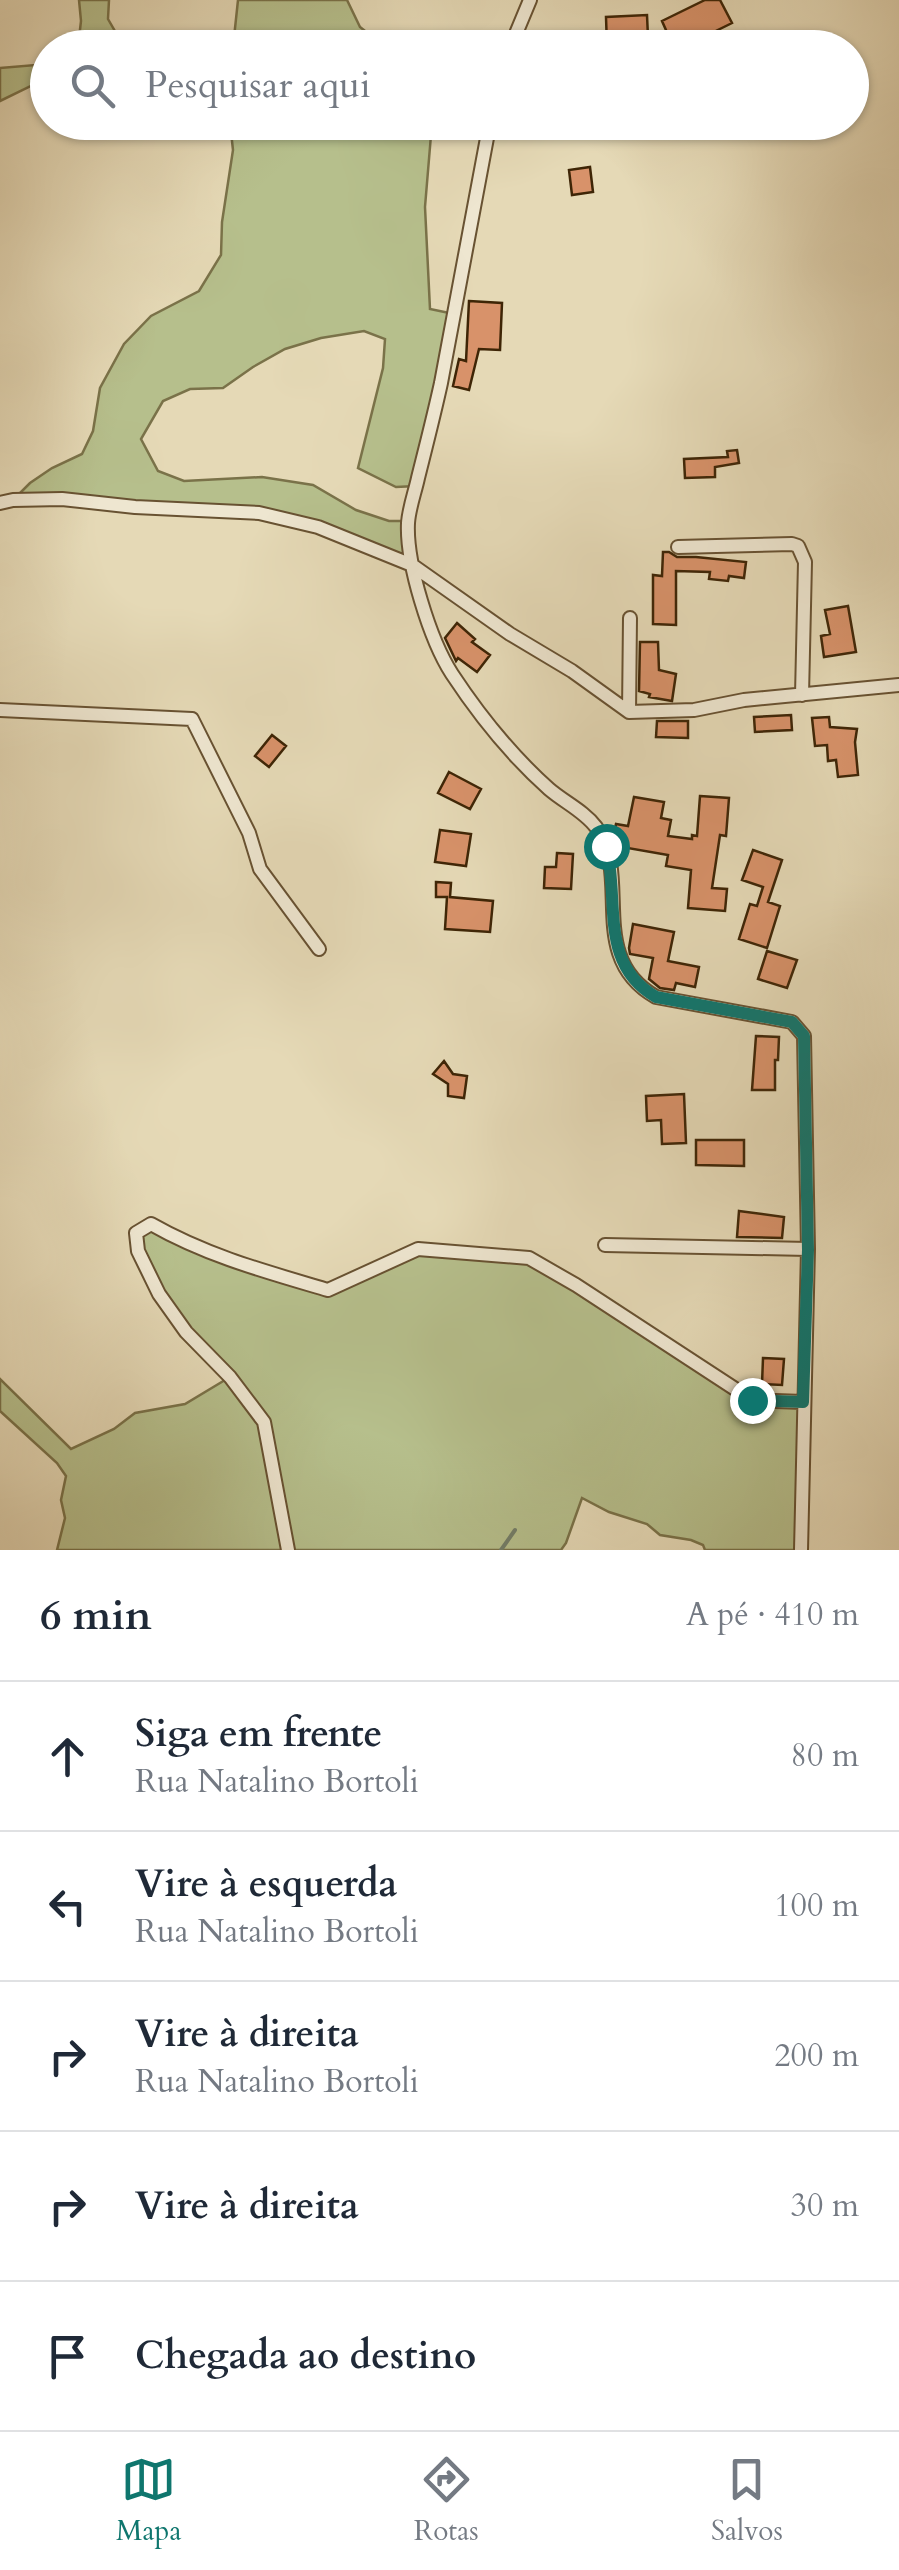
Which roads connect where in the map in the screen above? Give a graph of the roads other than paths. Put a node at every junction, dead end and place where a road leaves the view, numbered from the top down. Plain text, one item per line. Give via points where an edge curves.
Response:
1 (530, 0) edge
2 (518, 30) edge
3 (487, 140) edge
4 (0, 502) edge
5 (678, 547) dead end
6 (412, 566) junction
7 (630, 618) dead end
8 (899, 684) edge
9 (802, 695) junction
10 (0, 710) edge
11 (629, 712) junction
12 (319, 948) dead end
13 (605, 1245) dead end
14 (808, 1250) junction
15 (803, 1402) junction
16 (288, 1550) edge
17 (801, 1550) edge

1 - 2 street
3 - 6 street via 408,522
4 - 6 street via 62,499 260,512 318,527
5 - 9 street via 798,546 804,562
6 - 11 street
6 - 14 street via 436,646 486,723 601,836 619,953 640,988 656,997 792,1022 804,1036
7 - 11 street
8 - 9 street
9 - 11 street
10 - 12 street via 192,719 260,869
13 - 14 street
14 - 15 street
15 - 16 street via 752,1400 529,1258 418,1248 328,1290 234,1263 151,1224 136,1233 137,1243 159,1294 264,1422
15 - 17 street

